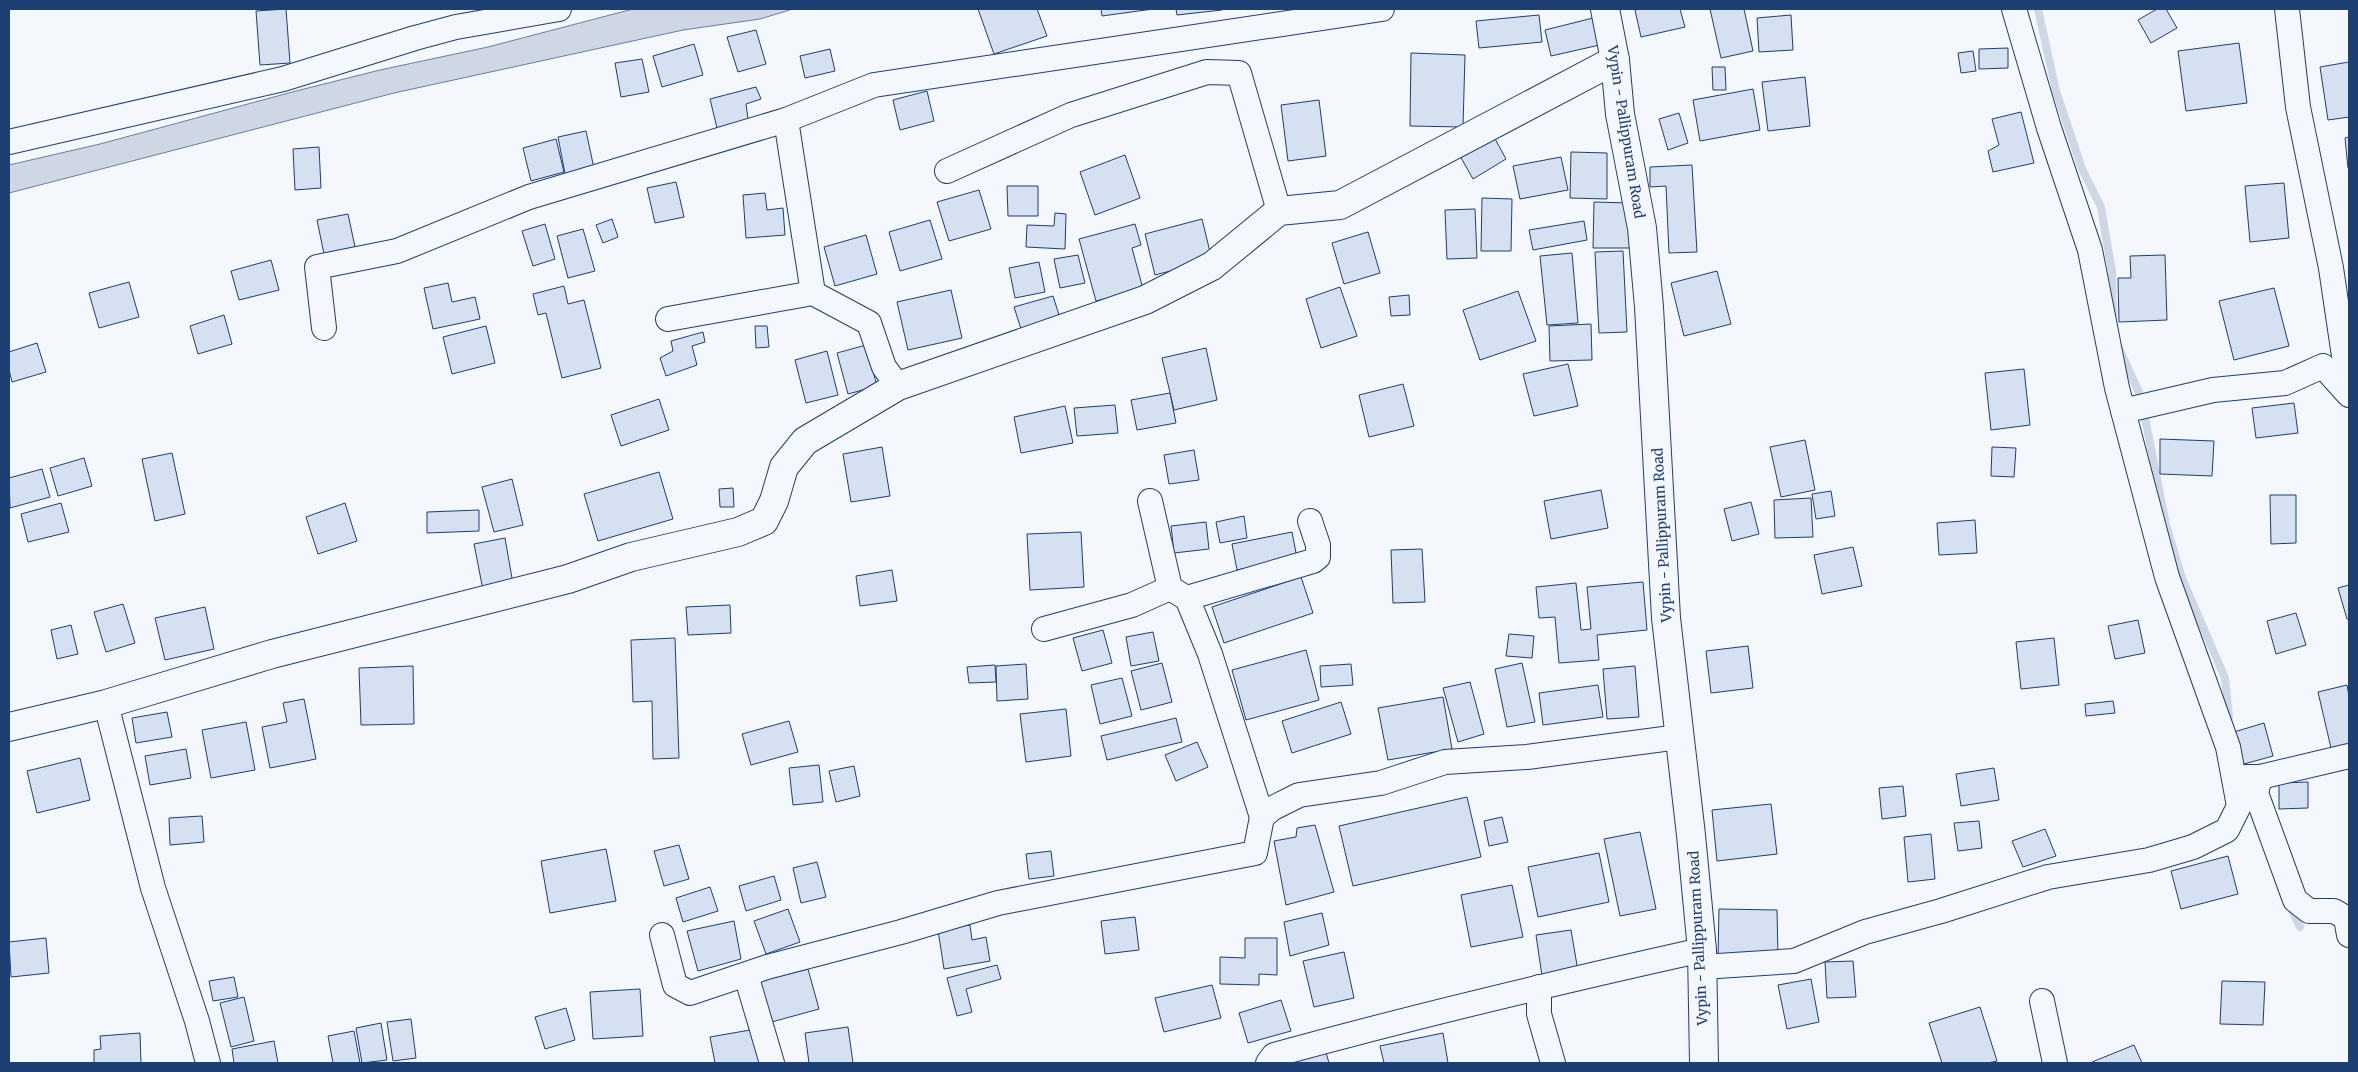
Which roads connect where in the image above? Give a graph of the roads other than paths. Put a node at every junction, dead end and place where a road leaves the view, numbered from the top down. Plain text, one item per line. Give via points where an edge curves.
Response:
1 (558, 9) edge
2 (1382, 9) edge
3 (1606, 9) edge
4 (2014, 9) edge
5 (2287, 9) edge
6 (1615, 60) junction
7 (786, 120) junction
8 (9, 142) edge
9 (947, 171) dead end
10 (1279, 210) junction
11 (813, 293) junction
12 (668, 319) dead end
13 (324, 328) dead end
14 (898, 386) junction
15 (2349, 390) edge
16 (2349, 395) edge
17 (2137, 409) junction
18 (1150, 501) dead end
19 (1310, 521) dead end
20 (1179, 593) junction
21 (1044, 629) dead end
22 (106, 704) junction
23 (9, 727) edge
24 (1679, 737) junction
25 (2349, 756) edge
26 (2260, 777) junction
27 (2236, 778) junction
28 (1262, 817) junction
29 (2349, 934) edge
30 (662, 935) dead end
31 (1702, 959) junction
32 (746, 975) junction
33 (1539, 987) junction
34 (2042, 1001) dead end
35 (208, 1063) edge
36 (772, 1063) edge
37 (1268, 1063) edge
38 (1553, 1063) edge
39 (1704, 1063) edge
40 (2055, 1063) edge

1 - 8 street via 456,28 284,79
2 - 7 street via 874,85
3 - 6 street, Vypin - Pallippuram Road
4 - 17 street
5 - 15 street via 2298,107 2331,268
6 - 10 street via 1340,205
6 - 24 street, Vypin - Pallippuram Road via 1620,114 1642,228 1666,618
7 - 11 street
7 - 13 street via 529,197 397,250 316,267
9 - 10 street via 1071,115 1207,72 1239,73
10 - 14 street via 1212,266 1145,300
11 - 12 street
11 - 14 street via 869,323 884,367
14 - 22 street via 805,441 784,467 764,521 738,532 630,557 568,579 272,654
16 - 17 street via 2323,366 2285,383 2213,390
17 - 27 street via 2168,577
18 - 20 street
19 - 20 street via 1318,545 1318,557 1313,561
20 - 21 street
20 - 28 street via 1210,654
22 - 23 street
22 - 35 street via 153,888
24 - 28 street via 1527,757 1445,762 1381,783 1299,795
24 - 31 street, Vypin - Pallippuram Road
25 - 26 street
26 - 27 street
26 - 29 street via 2256,793 2295,900 2309,911 2334,911 2346,918
27 - 31 street via 2239,806 2227,830 2194,847 2148,860 2048,877 1874,929 1794,961
28 - 32 street via 1255,853 998,903
30 - 32 street via 675,986 690,994
31 - 33 street
31 - 39 street, Vypin - Pallippuram Road
32 - 36 street
33 - 37 street via 1283,1052 1274,1055
33 - 38 street via 1539,1014
34 - 40 street

